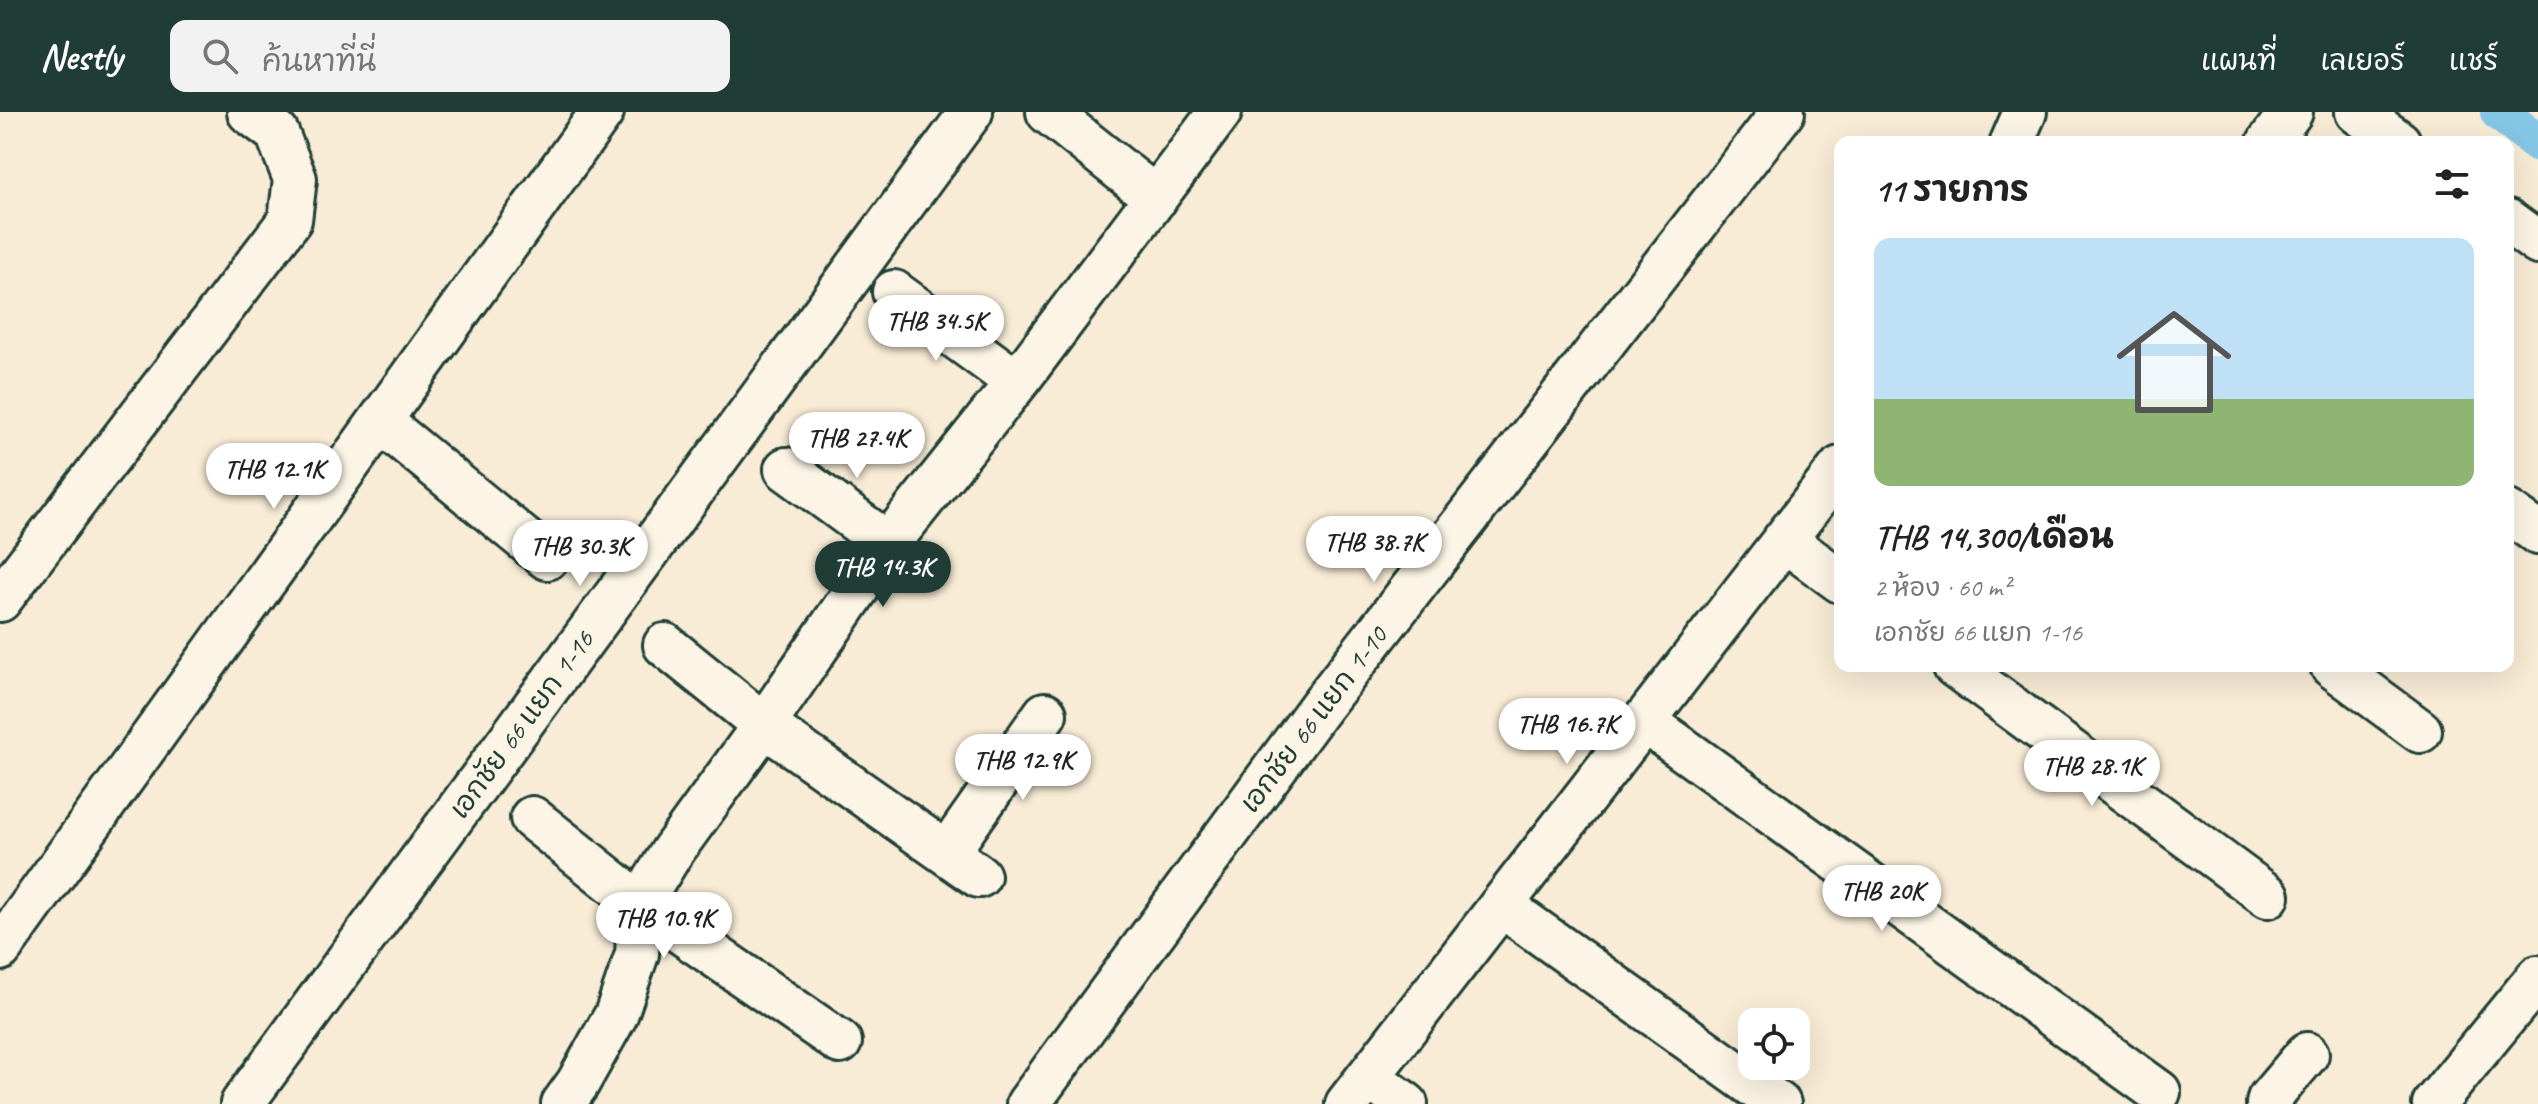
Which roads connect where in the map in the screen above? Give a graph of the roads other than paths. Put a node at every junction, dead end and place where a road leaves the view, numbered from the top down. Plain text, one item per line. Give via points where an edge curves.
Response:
1 (249, 112) edge
2 (602, 112) edge
3 (971, 112) edge
4 (1048, 112) edge
5 (1220, 112) edge
6 (1783, 112) edge
7 (2025, 112) edge
8 (2291, 112) edge
9 (2357, 112) edge
10 (2015, 136) edge
11 (2273, 136) edge
12 (2391, 136) edge
13 (1156, 198) junction
14 (2514, 225) edge
15 (2538, 243) edge
16 (894, 292) dead end
17 (1017, 382) junction
18 (380, 421) junction
19 (786, 469) dead end
20 (1834, 476) edge
21 (2514, 516) edge
22 (2538, 533) edge
23 (1784, 540) junction
24 (888, 544) junction
25 (547, 558) dead end
26 (1834, 577) edge
27 (0, 600) edge
28 (665, 645) dead end
29 (1963, 672) edge
30 (2340, 672) edge
31 (1045, 714) dead end
32 (1644, 721) junction
33 (764, 725) junction
34 (2420, 731) dead end
35 (532, 818) dead end
36 (2268, 896) dead end
37 (640, 904) junction
38 (1501, 905) junction
39 (0, 949) edge
40 (2538, 977) edge
41 (840, 1042) dead end
42 (2307, 1054) dead end
43 (1358, 1090) edge
44 (2159, 1092) dead end
45 (582, 1097) edge
46 (242, 1104) edge
47 (1028, 1104) edge
48 (1406, 1104) edge
49 (1779, 1104) edge
50 (2268, 1104) edge
51 (2434, 1104) edge

1 - 27 street via 277,133 295,179 290,220
2 - 18 street
3 - 46 street, เอกชัย 66 แยก 1-16
4 - 13 street
5 - 13 street
6 - 47 street, เอกชัย 66 แยก 1-10 via 1320,707
7 - 10 street
8 - 11 street
9 - 12 street
13 - 17 street
14 - 15 street
16 - 17 street
17 - 24 street
18 - 25 street
18 - 39 street
19 - 24 street
20 - 23 street
21 - 22 street
23 - 26 street
23 - 32 street
24 - 33 street
28 - 33 street
29 - 36 street
30 - 34 street
31 - 33 street via 963,864
32 - 38 street
32 - 44 street
33 - 37 street
35 - 37 street
37 - 41 street
37 - 45 street via 637,954
38 - 43 street
38 - 49 street
40 - 51 street
42 - 50 street
43 - 48 street

